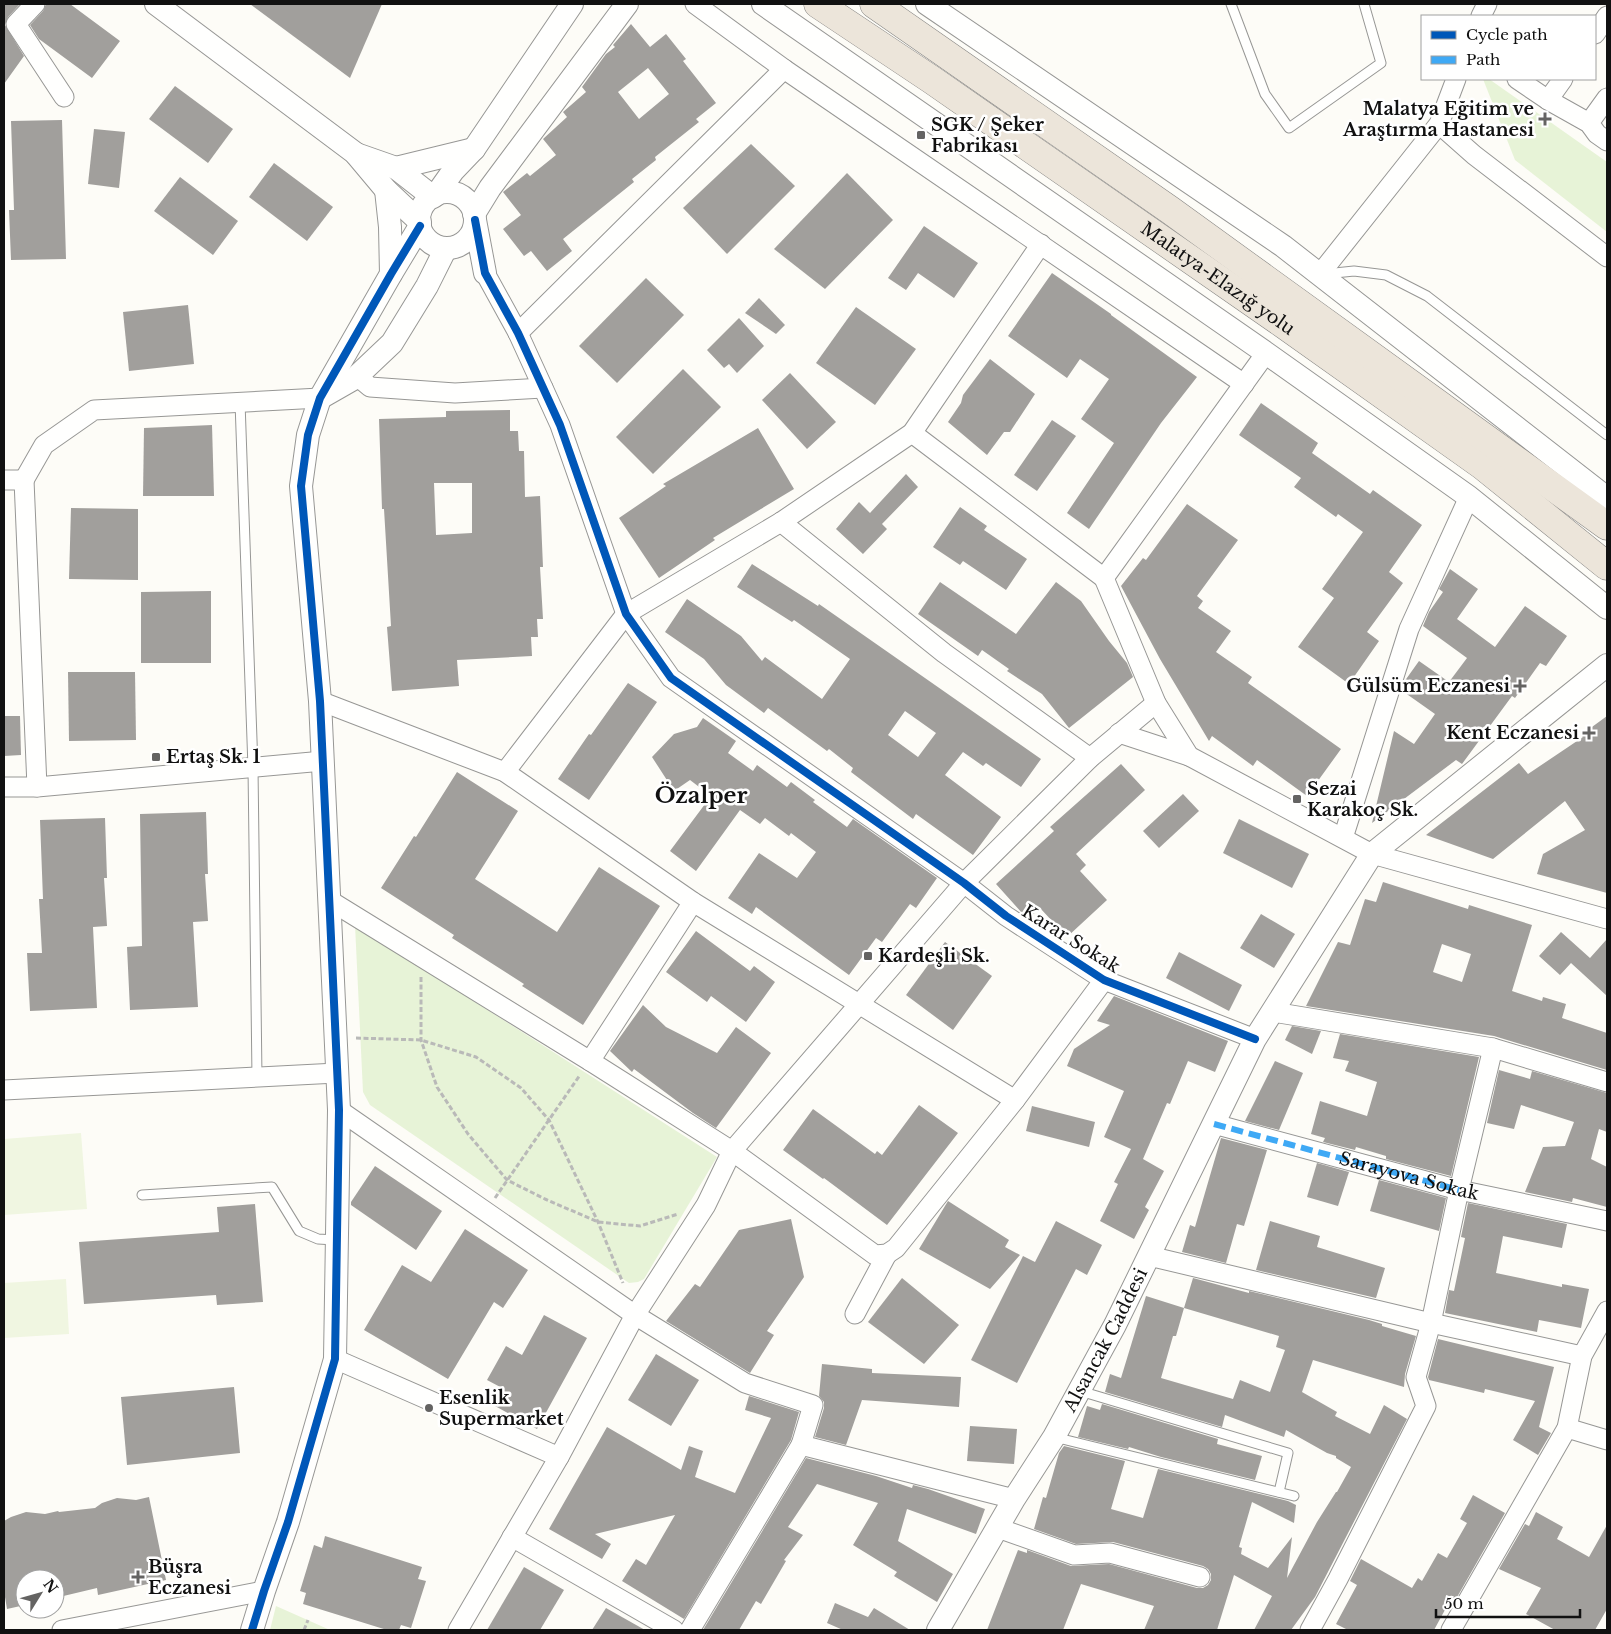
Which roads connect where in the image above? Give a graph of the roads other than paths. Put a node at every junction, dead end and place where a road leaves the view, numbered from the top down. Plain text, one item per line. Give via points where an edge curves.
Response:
1 (35, 4) edge
2 (156, 4) edge
3 (572, 4) edge
4 (627, 4) edge
5 (695, 4) edge
6 (762, 4) edge
7 (818, 4) edge
8 (874, 4) edge
9 (927, 4) edge
10 (1231, 4) edge
11 (1364, 4) edge
12 (1607, 16) edge
13 (1596, 32) edge
14 (784, 69) junction
15 (1456, 80) edge
16 (1518, 80) edge
17 (1562, 80) edge
18 (64, 97) dead end
19 (1607, 98) edge
20 (1548, 100) junction
21 (1589, 123) junction
22 (1438, 124) junction
23 (1607, 141) edge
24 (474, 149) junction
25 (355, 153) junction
26 (396, 168) junction
27 (386, 190) junction
28 (434, 196) junction
29 (475, 217) junction
30 (420, 224) junction
31 (1041, 244) junction
32 (447, 248) junction
33 (1607, 257) edge
34 (485, 273) junction
35 (391, 274) junction
36 (1320, 274) junction
37 (518, 333) junction
38 (1266, 353) junction
39 (357, 376) junction
40 (1244, 384) junction
41 (544, 388) junction
42 (320, 398) junction
43 (240, 402) junction
44 (912, 433) junction
45 (1607, 436) edge
46 (4, 480) edge
47 (24, 480) junction
48 (1469, 497) junction
49 (1607, 498) edge
50 (781, 522) junction
51 (1607, 526) edge
52 (1607, 566) edge
53 (1104, 578) junction
54 (1607, 608) edge
55 (626, 614) junction
56 (1607, 665) edge
57 (320, 701) junction
58 (1156, 703) junction
59 (1120, 733) junction
60 (1189, 756) junction
61 (1090, 758) junction
62 (323, 761) junction
63 (254, 768) junction
64 (505, 772) junction
65 (4, 787) edge
66 (37, 787) junction
67 (1343, 838) junction
68 (1372, 854) junction
69 (964, 883) junction
70 (329, 900) junction
71 (693, 902) junction
72 (1607, 919) edge
73 (1104, 980) junction
74 (859, 1004) junction
75 (1272, 1012) junction
76 (1255, 1039) junction
77 (1493, 1048) junction
78 (590, 1061) junction
79 (337, 1073) junction
80 (257, 1077) junction
81 (1607, 1082) edge
82 (4, 1090) edge
83 (1015, 1100) junction
84 (339, 1110) junction
85 (1214, 1124) junction
86 (732, 1151) junction
87 (1459, 1190) junction
88 (142, 1195) dead end
89 (1607, 1220) edge
90 (336, 1240) junction
91 (886, 1254) junction
92 (1149, 1256) junction
93 (1607, 1311) edge
94 (855, 1314) dead end
95 (635, 1315) junction
96 (1431, 1323) junction
97 (1582, 1356) junction
98 (335, 1359) junction
99 (1079, 1391) junction
100 (1567, 1428) junction
101 (1054, 1437) junction
102 (1607, 1440) edge
103 (801, 1445) junction
104 (559, 1457) junction
105 (1279, 1492) junction
106 (1294, 1496) dead end
107 (1014, 1499) junction
108 (998, 1528) junction
109 (512, 1537) junction
110 (1200, 1577) dead end
111 (264, 1591) junction
112 (650, 1624) edge
113 (60, 1630) edge
114 (252, 1630) edge
115 (458, 1630) edge
116 (674, 1630) edge
117 (690, 1630) edge
118 (938, 1630) edge
119 (1310, 1630) edge
120 (1451, 1630) edge

1 - 18 street via 16,24
2 - 25 street
3 - 24 street
4 - 29 street via 490,188
5 - 14 street
6 - 38 street
7 - 52 highway, Malatya-Elazığ yolu via 932,80 1483,466
8 - 51 highway, Malatya-Elazığ yolu via 1170,210
9 - 36 street
10 - 11 lane via 1265,94 1289,128 1381,63
12 - 13 street
14 - 31 street
14 - 37 street
15 - 22 street
16 - 20 street
17 - 20 street
19 - 21 street
20 - 21 street
21 - 23 street
22 - 33 street
22 - 36 street
24 - 26 street
24 - 28 street
25 - 26 street
25 - 27 street
26 - 28 street
27 - 30 street
27 - 35 street
28 - 29 street via 453,193 462,196
28 - 30 street via 422,209
29 - 32 street via 470,237 463,244
29 - 34 street
30 - 32 street via 430,243
30 - 35 street
31 - 40 street
31 - 44 street
32 - 34 street
32 - 39 street via 392,342
34 - 37 street, Karar Sokak
35 - 42 street
36 - 45 lane via 1354,272 1386,275 1427,296
36 - 49 street
37 - 41 street, Karar Sokak
38 - 40 street
38 - 48 street
39 - 41 street via 370,387 455,393
39 - 42 street
40 - 53 street
41 - 55 street, Karar Sokak
42 - 43 street
42 - 57 street via 308,435 301,486
43 - 47 street via 94,410 44,445
43 - 63 lane
44 - 50 street
44 - 53 street
46 - 47 street
47 - 66 street
48 - 54 street
48 - 67 street via 1409,629
50 - 55 street
50 - 61 street via 944,653
53 - 58 street
55 - 64 street
55 - 69 street, Karar Sokak via 671,678
56 - 68 street, Alsancak Caddesi
57 - 62 street
57 - 64 street
58 - 59 street
58 - 60 street
59 - 60 street
59 - 61 street
60 - 67 street
61 - 69 street
62 - 63 street
62 - 70 street
63 - 66 street
63 - 80 lane
64 - 71 street
65 - 66 street
67 - 68 street
68 - 72 street
68 - 75 street, Alsancak Caddesi
69 - 73 street, Karar Sokak via 1006,916
69 - 74 street
70 - 78 street
70 - 79 street
71 - 74 street
71 - 78 street
73 - 76 street, Karar Sokak
73 - 83 street
74 - 83 street
74 - 86 street
75 - 76 street, Alsancak Caddesi
75 - 77 street
76 - 85 street, Alsancak Caddesi
77 - 81 street
77 - 87 street
78 - 86 street
79 - 80 street
79 - 84 street
80 - 82 street
83 - 91 street via 896,1248
84 - 90 street
84 - 95 street
85 - 87 street, Sarayova Sokak
85 - 92 street, Alsancak Caddesi
86 - 91 street via 875,1255
86 - 95 street via 706,1205
87 - 89 street, Sarayova Sokak
87 - 96 street
88 - 90 lane via 272,1187 298,1231 318,1239
90 - 98 street
91 - 94 street
92 - 96 street
92 - 99 street, Alsancak Caddesi
93 - 97 street
95 - 103 street via 746,1383 813,1405
95 - 104 street
96 - 97 street
96 - 119 street via 1416,1377 1426,1406
97 - 100 street
98 - 104 street
98 - 111 street via 288,1522
99 - 101 street, Alsancak Caddesi
99 - 105 lane via 1288,1453
100 - 102 street
100 - 120 street
101 - 105 lane
101 - 107 street, Alsancak Caddesi
103 - 107 street
103 - 117 street
104 - 109 street
105 - 106 lane
107 - 108 street, Alsancak Caddesi
108 - 110 street via 1074,1555 1110,1553
108 - 118 street, Alsancak Caddesi
109 - 112 street
109 - 115 street
111 - 113 street
111 - 114 street
112 - 116 street

